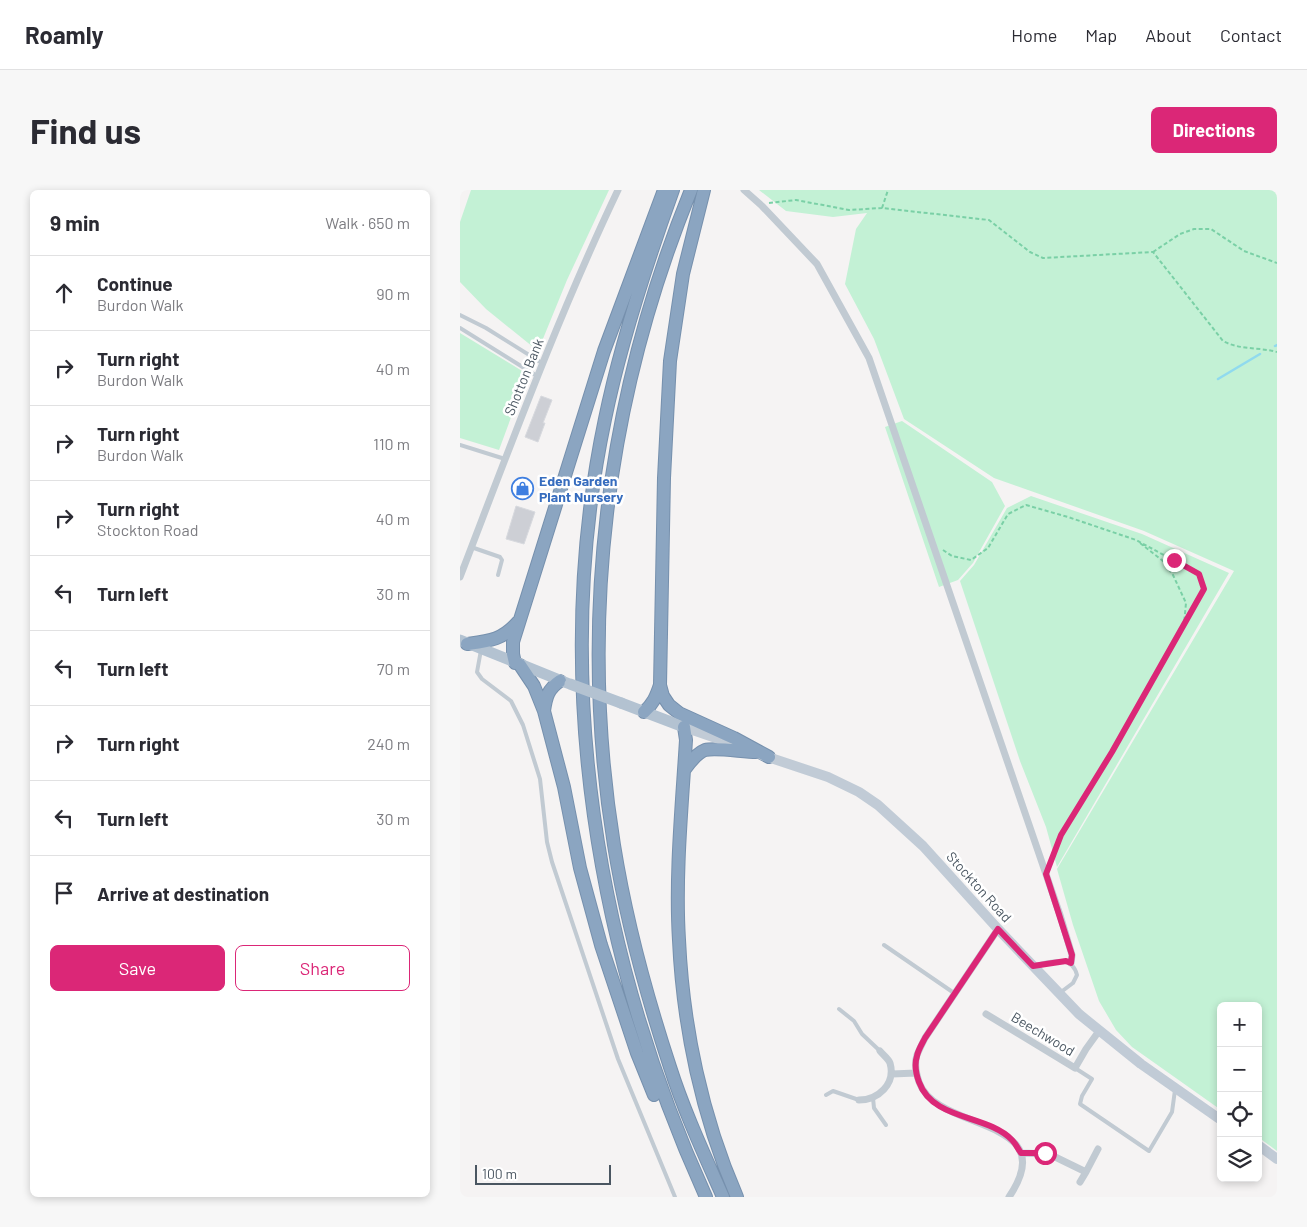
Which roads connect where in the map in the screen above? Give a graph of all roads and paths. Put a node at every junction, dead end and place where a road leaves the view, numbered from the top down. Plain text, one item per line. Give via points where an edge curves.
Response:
1 (618, 190) edge
2 (664, 190) edge
3 (674, 190) edge
4 (691, 190) edge
5 (704, 190) edge
6 (744, 190) edge
7 (888, 190) edge
8 (762, 206) junction
9 (882, 208) junction
10 (1153, 252) junction
11 (1277, 263) edge
12 (460, 316) edge
13 (460, 328) edge
14 (1277, 352) edge
15 (542, 364) junction
16 (537, 376) junction
17 (460, 445) edge
18 (505, 459) junction
19 (1136, 540) junction
20 (932, 543) junction
21 (471, 547) junction
22 (498, 575) dead end
23 (460, 576) edge
24 (519, 621) junction
25 (1183, 626) junction
26 (464, 642) edge
27 (481, 650) junction
28 (518, 664) junction
29 (565, 683) junction
30 (660, 685) junction
31 (544, 711) junction
32 (644, 712) junction
33 (684, 727) junction
34 (756, 752) junction
35 (769, 757) junction
36 (685, 768) junction
37 (1046, 874) junction
38 (998, 929) junction
39 (884, 945) dead end
40 (1071, 963) junction
41 (1033, 966) junction
42 (954, 993) junction
43 (1059, 993) junction
44 (839, 1009) dead end
45 (986, 1014) dead end
46 (1099, 1031) junction
47 (880, 1051) joint
48 (1075, 1068) junction
49 (916, 1073) junction
50 (892, 1074) junction
51 (1175, 1088) junction
52 (826, 1095) dead end
53 (873, 1098) junction
54 (859, 1100) joint
55 (1217, 1117) edge
56 (886, 1125) dead end
57 (1262, 1148) edge
58 (1098, 1149) dead end
59 (1021, 1153) junction
60 (688, 1158) junction
61 (1277, 1159) edge
62 (1086, 1172) junction
63 (1080, 1182) dead end
64 (675, 1197) edge
65 (706, 1197) edge
66 (724, 1197) edge
67 (737, 1197) edge
68 (1009, 1197) edge

1 - 15 street, Shotton Bank via 592,242
2 - 24 highway via 604,351
3 - 60 highway via 632,313 604,422 587,550 583,654 589,782 608,904 640,1027
4 - 66 highway via 648,313 619,428 602,562 598,644 600,716 614,844 643,977 670,1069
5 - 30 highway via 683,274 670,361
6 - 8 street
7 - 9 path
8 - 9 path via 772,201 796,200 850,210
8 - 20 street via 817,264 869,358
9 - 10 path via 989,220 1030,252 1043,258
10 - 11 path via 1180,234 1194,229 1211,230 1244,251
10 - 14 path via 1222,341
12 - 15 lane via 486,328
13 - 16 lane
15 - 16 street, Shotton Bank
16 - 18 street, Shotton Bank
17 - 18 lane
18 - 21 street, Shotton Bank
19 - 20 path via 1026,505 1008,514 988,548 972,560 952,556
19 - 25 path via 1163,561 1173,575 1186,603
19 - 25 path via 1199,574 1204,589
20 - 37 street
21 - 22 lane via 500,557
21 - 23 street, Shotton Bank
24 - 26 highway via 505,635 490,641
24 - 28 highway via 513,642 513,654
25 - 37 path via 1061,835
26 - 27 main road
27 - 28 main road
27 - 64 lane via 477,672 510,701 531,747 540,779 552,862 618,1059
28 - 29 main road
28 - 31 highway via 534,686
29 - 31 highway via 550,689
29 - 32 main road, bridge
30 - 32 highway via 656,698
30 - 35 highway via 663,696 679,713
31 - 60 highway via 601,945 637,1053 668,1128
32 - 33 main road
33 - 34 main road, Stockton Road
33 - 36 highway
34 - 35 main road, Stockton Road
34 - 36 highway via 704,750
35 - 38 main road, Stockton Road via 828,777 878,805 923,846
36 - 67 highway via 678,898 686,1006 695,1062 712,1131
37 - 40 street via 1072,955
38 - 41 main road, Stockton Road
38 - 42 street
39 - 42 lane
40 - 41 lane
40 - 43 lane via 1077,974 1073,983
41 - 43 main road, Stockton Road
42 - 49 street via 925,1038 917,1056
43 - 46 main road, Stockton Road
44 - 47 lane
45 - 48 street, Beechwood
46 - 48 street, Beechwood
46 - 51 main road, Stockton Road
47 - 50 street via 889,1061
48 - 51 lane via 1092,1079 1080,1104 1149,1151 1172,1112
49 - 50 street
49 - 59 street via 921,1088 934,1103 994,1128 1012,1140
50 - 53 street via 888,1085
51 - 55 main road, Stockton Road
52 - 54 lane via 833,1091
53 - 54 street
53 - 56 lane via 874,1108
57 - 61 main road
58 - 62 street
59 - 62 street via 1049,1154
59 - 68 street via 1021,1174
60 - 65 highway
62 - 63 street

